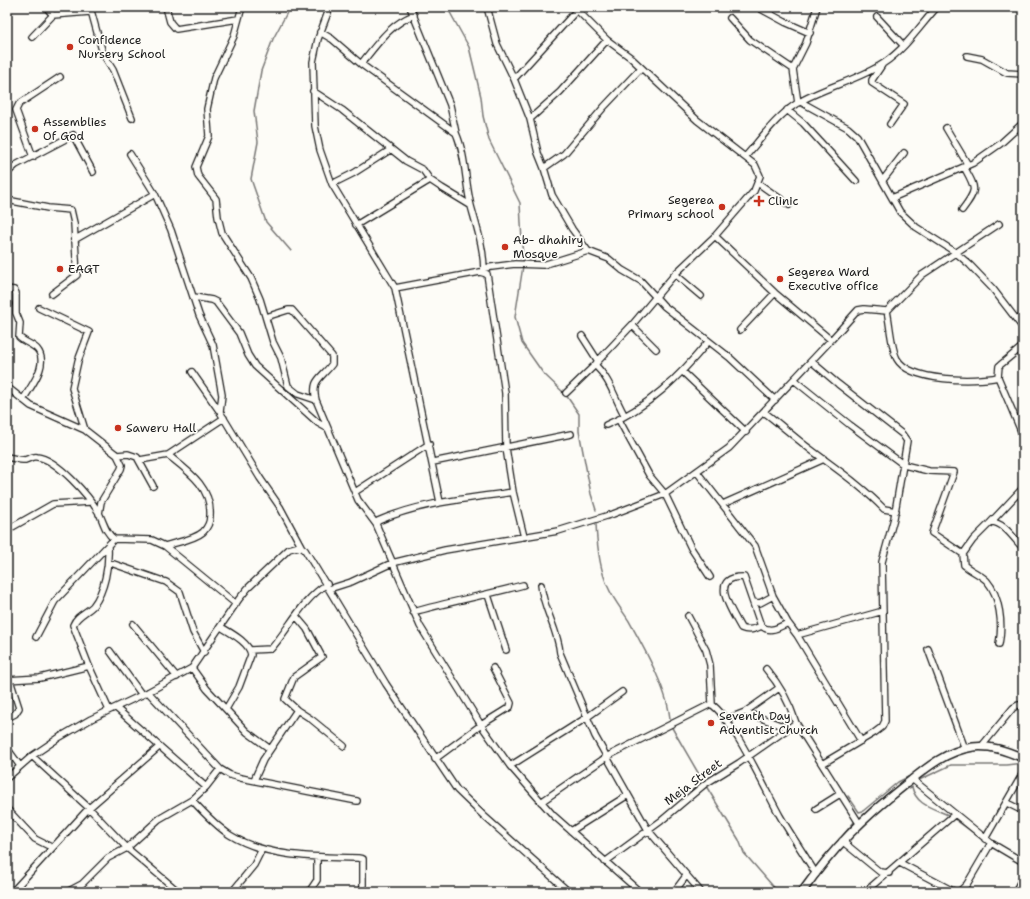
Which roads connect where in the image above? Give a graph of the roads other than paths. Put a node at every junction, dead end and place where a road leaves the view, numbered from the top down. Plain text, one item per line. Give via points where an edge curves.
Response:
1 (46, 7) edge
2 (166, 7) edge
3 (242, 7) edge
4 (330, 7) edge
5 (410, 7) edge
6 (487, 7) edge
7 (817, 7) edge
8 (937, 7) edge
9 (575, 8) edge
10 (762, 9) dead end
11 (90, 10) edge
12 (53, 15) junction
13 (414, 15) junction
14 (877, 17) dead end
15 (730, 18) dead end
16 (238, 19) junction
17 (320, 32) junction
18 (810, 33) junction
19 (32, 37) dead end
20 (607, 40) junction
21 (903, 46) junction
22 (967, 56) dead end
23 (361, 64) junction
24 (883, 64) junction
25 (641, 68) junction
26 (793, 69) junction
27 (1023, 74) edge
28 (60, 77) dead end
29 (514, 79) junction
30 (313, 91) junction
31 (799, 102) junction
32 (787, 110) junction
33 (132, 118) dead end
34 (530, 119) junction
35 (1023, 123) edge
36 (890, 124) dead end
37 (946, 128) dead end
38 (456, 134) junction
39 (390, 150) junction
40 (904, 153) dead end
41 (130, 154) dead end
42 (33, 157) junction
43 (745, 157) junction
44 (966, 166) junction
45 (544, 168) junction
46 (93, 172) dead end
47 (7, 173) edge
48 (430, 180) junction
49 (883, 180) junction
50 (856, 181) dead end
51 (758, 183) junction
52 (332, 184) junction
53 (155, 194) junction
54 (892, 198) junction
55 (7, 200) edge
56 (470, 205) junction
57 (789, 205) dead end
58 (962, 210) dead end
59 (999, 224) dead end
60 (356, 225) junction
61 (715, 236) junction
62 (74, 240) junction
63 (588, 251) junction
64 (955, 252) junction
65 (484, 270) junction
66 (675, 274) junction
67 (395, 288) junction
68 (7, 289) edge
69 (775, 293) junction
70 (52, 294) dead end
71 (701, 296) dead end
72 (194, 297) junction
73 (655, 297) junction
74 (39, 308) dead end
75 (887, 311) junction
76 (266, 317) junction
77 (1021, 322) edge
78 (632, 325) junction
79 (1023, 328) edge
80 (740, 330) dead end
81 (582, 336) dead end
82 (831, 340) junction
83 (708, 342) junction
84 (1023, 346) edge
85 (656, 349) dead end
86 (812, 361) junction
87 (596, 363) junction
88 (192, 372) dead end
89 (683, 372) junction
90 (998, 377) junction
91 (794, 380) junction
92 (7, 387) edge
93 (566, 393) dead end
94 (23, 400) junction
95 (316, 400) junction
96 (775, 400) junction
97 (220, 412) junction
98 (764, 412) junction
99 (625, 416) junction
100 (224, 418) junction
101 (619, 420) junction
102 (606, 425) dead end
103 (327, 428) junction
104 (85, 430) junction
105 (746, 432) junction
106 (571, 434) dead end
107 (1023, 436) edge
108 (429, 444) junction
109 (506, 448) junction
110 (118, 455) junction
111 (168, 455) junction
112 (7, 457) edge
113 (824, 459) junction
114 (140, 460) junction
115 (433, 462) junction
116 (904, 465) junction
117 (697, 472) junction
118 (153, 486) dead end
119 (1023, 488) edge
120 (355, 492) junction
121 (513, 492) junction
122 (665, 494) junction
123 (90, 502) junction
124 (440, 502) junction
125 (723, 504) junction
126 (896, 511) junction
127 (99, 514) junction
128 (990, 522) junction
129 (376, 524) junction
130 (7, 530) edge
131 (524, 537) junction
132 (114, 539) junction
133 (108, 546) junction
134 (165, 546) junction
135 (301, 546) junction
136 (1023, 548) edge
137 (963, 554) junction
138 (108, 562) junction
139 (392, 563) junction
140 (710, 577) dead end
141 (523, 585) dead end
142 (541, 585) dead end
143 (328, 586) junction
144 (488, 595) junction
145 (773, 596) junction
146 (753, 602) junction
147 (236, 604) junction
148 (413, 612) junction
149 (883, 612) junction
150 (296, 616) junction
151 (688, 616) dead end
152 (788, 623) junction
153 (133, 624) dead end
154 (761, 626) junction
155 (221, 627) junction
156 (797, 635) junction
157 (36, 637) dead end
158 (999, 644) dead end
159 (928, 649) dead end
160 (250, 650) junction
161 (506, 650) dead end
162 (110, 651) dead end
163 (204, 652) junction
164 (89, 666) junction
165 (192, 668) junction
166 (493, 668) dead end
167 (766, 669) dead end
168 (177, 677) junction
169 (9, 680) edge
170 (779, 688) junction
171 (622, 692) dead end
172 (145, 694) junction
173 (712, 704) junction
174 (1023, 705) edge
175 (116, 708) junction
176 (226, 709) junction
177 (109, 710) junction
178 (297, 710) junction
179 (745, 712) junction
180 (7, 718) edge
181 (586, 718) junction
182 (725, 720) junction
183 (796, 723) junction
184 (481, 725) junction
185 (788, 728) junction
186 (861, 741) junction
187 (344, 746) dead end
188 (159, 747) junction
189 (981, 747) junction
190 (7, 748) edge
191 (270, 749) junction
192 (965, 749) junction
193 (32, 756) junction
194 (608, 756) junction
195 (748, 757) junction
196 (1023, 758) edge
197 (435, 759) junction
198 (822, 764) junction
199 (20, 766) junction
200 (510, 766) junction
201 (220, 769) junction
202 (1023, 773) edge
203 (7, 778) edge
204 (912, 779) junction
205 (254, 780) junction
206 (206, 787) junction
207 (840, 794) junction
208 (628, 796) junction
209 (192, 800) junction
210 (357, 800) dead end
211 (541, 802) junction
212 (1007, 803) junction
213 (89, 808) junction
214 (7, 809) edge
215 (816, 809) dead end
216 (1023, 812) edge
217 (956, 814) junction
218 (859, 823) junction
219 (648, 830) junction
220 (571, 831) junction
221 (985, 839) junction
222 (842, 841) junction
223 (991, 843) junction
224 (51, 847) junction
225 (127, 848) junction
226 (262, 848) junction
227 (318, 857) junction
228 (605, 862) junction
229 (1023, 862) edge
230 (900, 864) junction
231 (889, 873) junction
232 (816, 874) junction
233 (686, 876) junction
234 (1023, 877) edge
235 (12, 892) edge
236 (67, 892) edge
237 (178, 892) edge
238 (232, 892) edge
239 (309, 892) edge
240 (363, 892) edge
241 (569, 892) edge
242 (640, 892) edge
243 (674, 892) edge
244 (701, 892) edge
245 (802, 892) edge
246 (865, 892) edge
247 (955, 892) edge
248 (959, 892) edge
249 (1015, 892) edge

1 - 12 street
2 - 16 street via 170,22 176,29
3 - 16 street
4 - 17 street
5 - 13 street
6 - 29 street via 497,44
7 - 18 street
8 - 21 street
9 - 20 street
9 - 29 street
10 - 18 street
11 - 12 street
11 - 33 street via 103,54 113,70
12 - 19 street
13 - 23 street via 396,23 388,30
13 - 38 street via 450,105
14 - 21 street
15 - 26 street via 750,40
16 - 76 street via 234,36 214,78 207,108 208,136 196,167 198,176 216,199 220,228 251,278
17 - 23 street
17 - 30 street via 313,62
18 - 26 street
20 - 25 street
20 - 34 street via 560,92
21 - 24 street
22 - 27 street via 982,59 1007,73
23 - 38 street
24 - 31 street
24 - 36 street via 872,83 904,104
25 - 43 street via 697,120
25 - 45 street via 564,154
26 - 31 street
28 - 42 street via 19,104 16,110
29 - 34 street
30 - 39 street via 342,110
30 - 52 street via 315,126
31 - 32 street
31 - 49 street via 852,132
32 - 43 street
32 - 50 street via 803,123
34 - 45 street
35 - 44 street via 1000,144
37 - 44 street
38 - 56 street
39 - 48 street via 423,170
39 - 52 street
40 - 49 street
41 - 53 street
42 - 46 street via 74,135
42 - 47 street
43 - 51 street via 755,165 760,176
44 - 54 street
44 - 58 street via 974,193
45 - 63 street via 556,205
48 - 56 street
48 - 60 street
49 - 54 street
51 - 57 street
51 - 61 street
52 - 60 street
53 - 62 street
53 - 72 street via 171,230
54 - 64 street via 907,219
55 - 62 street via 48,208 71,209
56 - 65 street via 480,234
59 - 64 street
60 - 67 street
61 - 66 street
61 - 69 street
62 - 70 street via 77,275
63 - 65 street via 543,265 515,264
63 - 73 street via 609,259 622,270 641,280
64 - 75 street via 922,275
64 - 77 street via 984,279
65 - 67 street
65 - 109 street via 488,276 505,393
66 - 71 street
66 - 73 street
67 - 108 street
68 - 94 street via 16,293 15,309 20,323 19,337 36,348 41,362 39,372
69 - 80 street
69 - 82 street
72 - 97 street via 214,350 222,395
72 - 103 street via 216,302 239,332 248,356 255,366 318,423
73 - 78 street
73 - 83 street
74 - 104 street via 89,332 78,361 72,388
75 - 82 street via 858,310
75 - 90 street via 896,358 902,366 911,371 951,380
76 - 95 street via 288,386 298,394
76 - 95 street via 291,310 332,356 332,364 315,383
77 - 79 street
78 - 85 street
78 - 87 street
81 - 87 street
82 - 86 street
83 - 89 street
83 - 96 street
84 - 90 street via 999,366
86 - 91 street
86 - 116 street via 906,438
87 - 93 street
87 - 99 street
88 - 97 street
89 - 99 street via 652,400
89 - 105 street
90 - 107 street
91 - 96 street
91 - 116 street
92 - 94 street
94 - 104 street via 34,408
95 - 103 street
96 - 98 street
97 - 100 street
98 - 105 street
98 - 113 street
99 - 101 street
100 - 111 street
100 - 135 street via 280,506
101 - 102 street
101 - 122 street via 649,475
103 - 120 street
104 - 110 street
105 - 117 street
106 - 109 street
108 - 115 street
108 - 120 street
109 - 115 street
109 - 121 street
110 - 114 street via 128,454
110 - 127 street via 121,469 101,502
111 - 114 street
111 - 134 street via 201,484 208,497 210,509 207,528 202,533
112 - 123 street via 26,460 35,456 50,460
113 - 125 street
113 - 126 street via 877,500 884,509
114 - 118 street
115 - 124 street
116 - 126 street
116 - 137 street via 929,471 954,472 932,533
117 - 122 street
117 - 125 street
119 - 128 street
120 - 129 street
121 - 124 street
121 - 131 street
122 - 131 street via 576,526
122 - 140 street via 691,548
123 - 127 street
123 - 130 street via 53,504
124 - 129 street via 399,513
125 - 145 street via 755,546
126 - 149 street via 882,562
127 - 132 street via 105,530
128 - 136 street via 1004,527
128 - 137 street
129 - 139 street
131 - 139 street via 445,550
132 - 133 street
132 - 134 street via 152,540
133 - 138 street
133 - 157 street via 55,600
134 - 147 street
135 - 143 street
135 - 147 street via 290,548 281,556 248,588
137 - 158 street via 964,565 986,581 993,593 999,608 1001,624
138 - 163 street via 166,582 180,592 196,641
138 - 164 street via 94,605 75,619 73,625
139 - 143 street via 350,582
139 - 148 street
141 - 144 street
142 - 181 street via 542,597 559,642 560,653
143 - 150 street via 316,590
143 - 197 street via 386,684
144 - 148 street
144 - 161 street
145 - 146 street via 760,602
145 - 152 street
146 - 154 street
146 - 154 street via 744,577 729,579 725,584 723,593 741,628 753,630
147 - 155 street
148 - 184 street
149 - 156 street
149 - 186 street via 885,721 880,730
150 - 160 street via 271,649
150 - 178 street via 307,629 322,656 297,674 288,689 285,699
151 - 173 street via 706,650 710,665
152 - 154 street via 772,630
152 - 156 street
153 - 168 street
155 - 160 street
155 - 163 street
156 - 186 street
159 - 192 street
160 - 176 street via 246,671
162 - 172 street
163 - 165 street
164 - 169 street via 40,678
164 - 177 street
165 - 168 street
165 - 176 street via 200,681
166 - 184 street via 511,705
167 - 170 street
168 - 172 street
169 - 180 street via 19,708 15,714
170 - 179 street
170 - 183 street
171 - 181 street
172 - 175 street
172 - 201 street
173 - 182 street
173 - 194 street
174 - 189 street via 1014,708
175 - 177 street
175 - 188 street
176 - 191 street via 248,732
177 - 193 street
178 - 187 street
178 - 191 street
179 - 182 street
179 - 185 street
181 - 194 street
181 - 200 street
182 - 195 street
183 - 185 street, Meja Street
183 - 198 street
184 - 197 street
184 - 200 street
185 - 195 street, Meja Street
186 - 198 street
188 - 206 street
188 - 213 street
189 - 192 main road
189 - 196 main road via 1003,750
190 - 199 street
191 - 205 street
192 - 204 main road via 940,758
193 - 199 street
193 - 213 street
194 - 208 street
194 - 211 street
195 - 219 street, Meja Street via 705,784
195 - 232 street
197 - 241 street via 464,798
198 - 207 street
199 - 203 street
200 - 211 street
201 - 205 street via 230,775
201 - 206 street
202 - 212 street
204 - 217 street
204 - 218 main road
205 - 210 street
206 - 209 street
207 - 215 street
207 - 218 street
208 - 219 street
208 - 220 street
209 - 225 street via 159,819
209 - 226 street via 229,834
211 - 220 street
212 - 216 street
212 - 221 street
213 - 224 street
213 - 225 street
214 - 224 street via 35,839
217 - 221 street
217 - 230 street
218 - 222 main road
219 - 228 street, Meja Street
219 - 233 street
220 - 228 street
221 - 223 street
222 - 231 street via 880,872
222 - 232 main road
223 - 229 street
223 - 248 street via 967,884
224 - 235 street
225 - 236 street via 106,860 82,884
225 - 237 street
226 - 227 street
226 - 238 street via 254,865
227 - 239 street via 317,880
227 - 240 street via 363,859
228 - 242 street
230 - 231 street
230 - 247 street
231 - 246 street
232 - 245 main road
233 - 243 street
233 - 244 street
234 - 249 street

